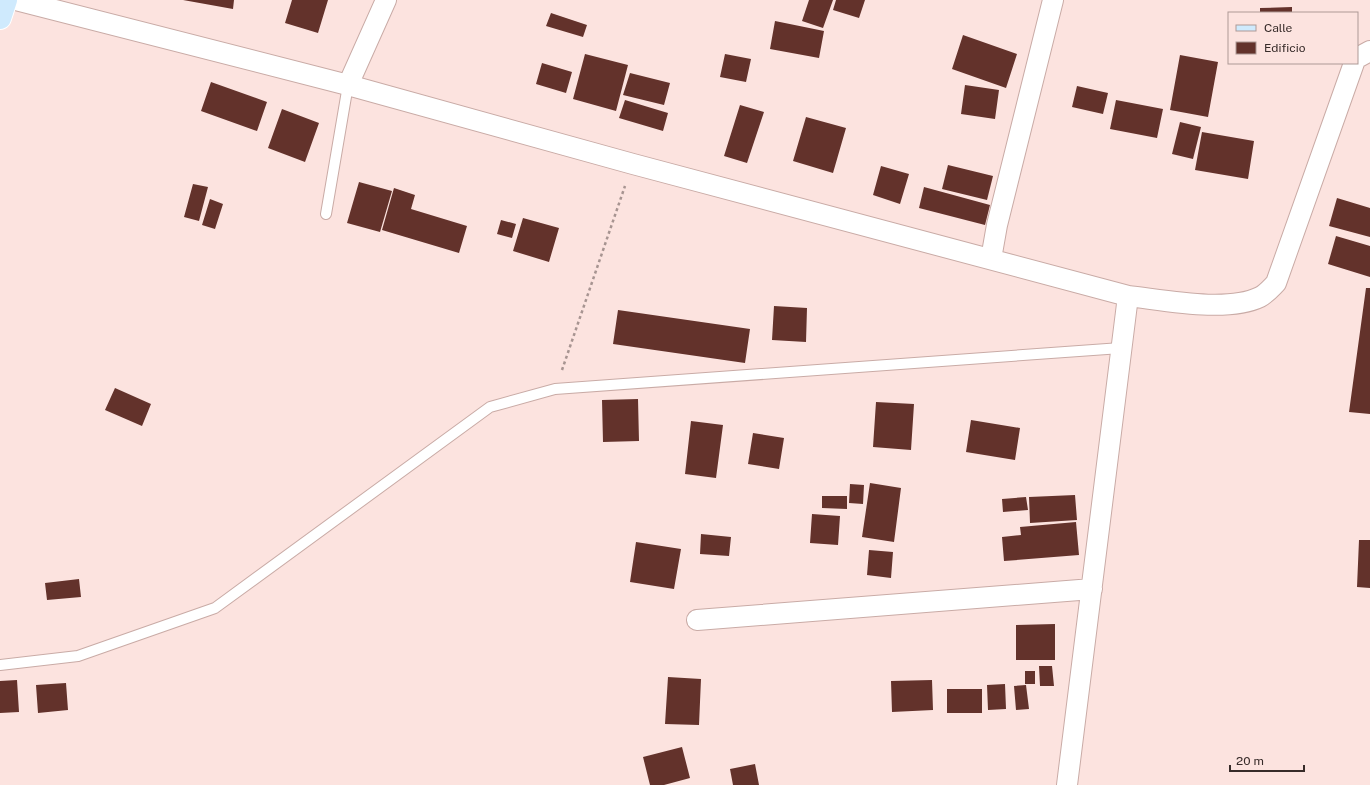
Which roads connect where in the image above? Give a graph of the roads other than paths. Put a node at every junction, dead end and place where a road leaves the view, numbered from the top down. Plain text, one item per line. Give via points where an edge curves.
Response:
1 (6, 0) edge
2 (16, 0) edge
3 (386, 0) edge
4 (1053, 0) edge
5 (0, 18) edge
6 (1370, 51) edge
7 (1358, 57) edge
8 (1354, 64) edge
9 (348, 85) junction
10 (326, 214) dead end
11 (991, 259) junction
12 (1128, 296) junction
13 (1121, 348) junction
14 (1092, 589) junction
15 (697, 620) dead end
16 (0, 665) edge
17 (1067, 785) edge

1 - 5 main road
2 - 9 street
3 - 9 street
4 - 11 street via 997,225
6 - 7 street
8 - 12 street via 1276,283 1261,297 1238,304 1189,303
9 - 10 lane
9 - 11 street
11 - 12 street
12 - 13 street
13 - 14 street
13 - 16 lane via 555,389 490,407 215,608 78,656
14 - 15 street
14 - 17 street

